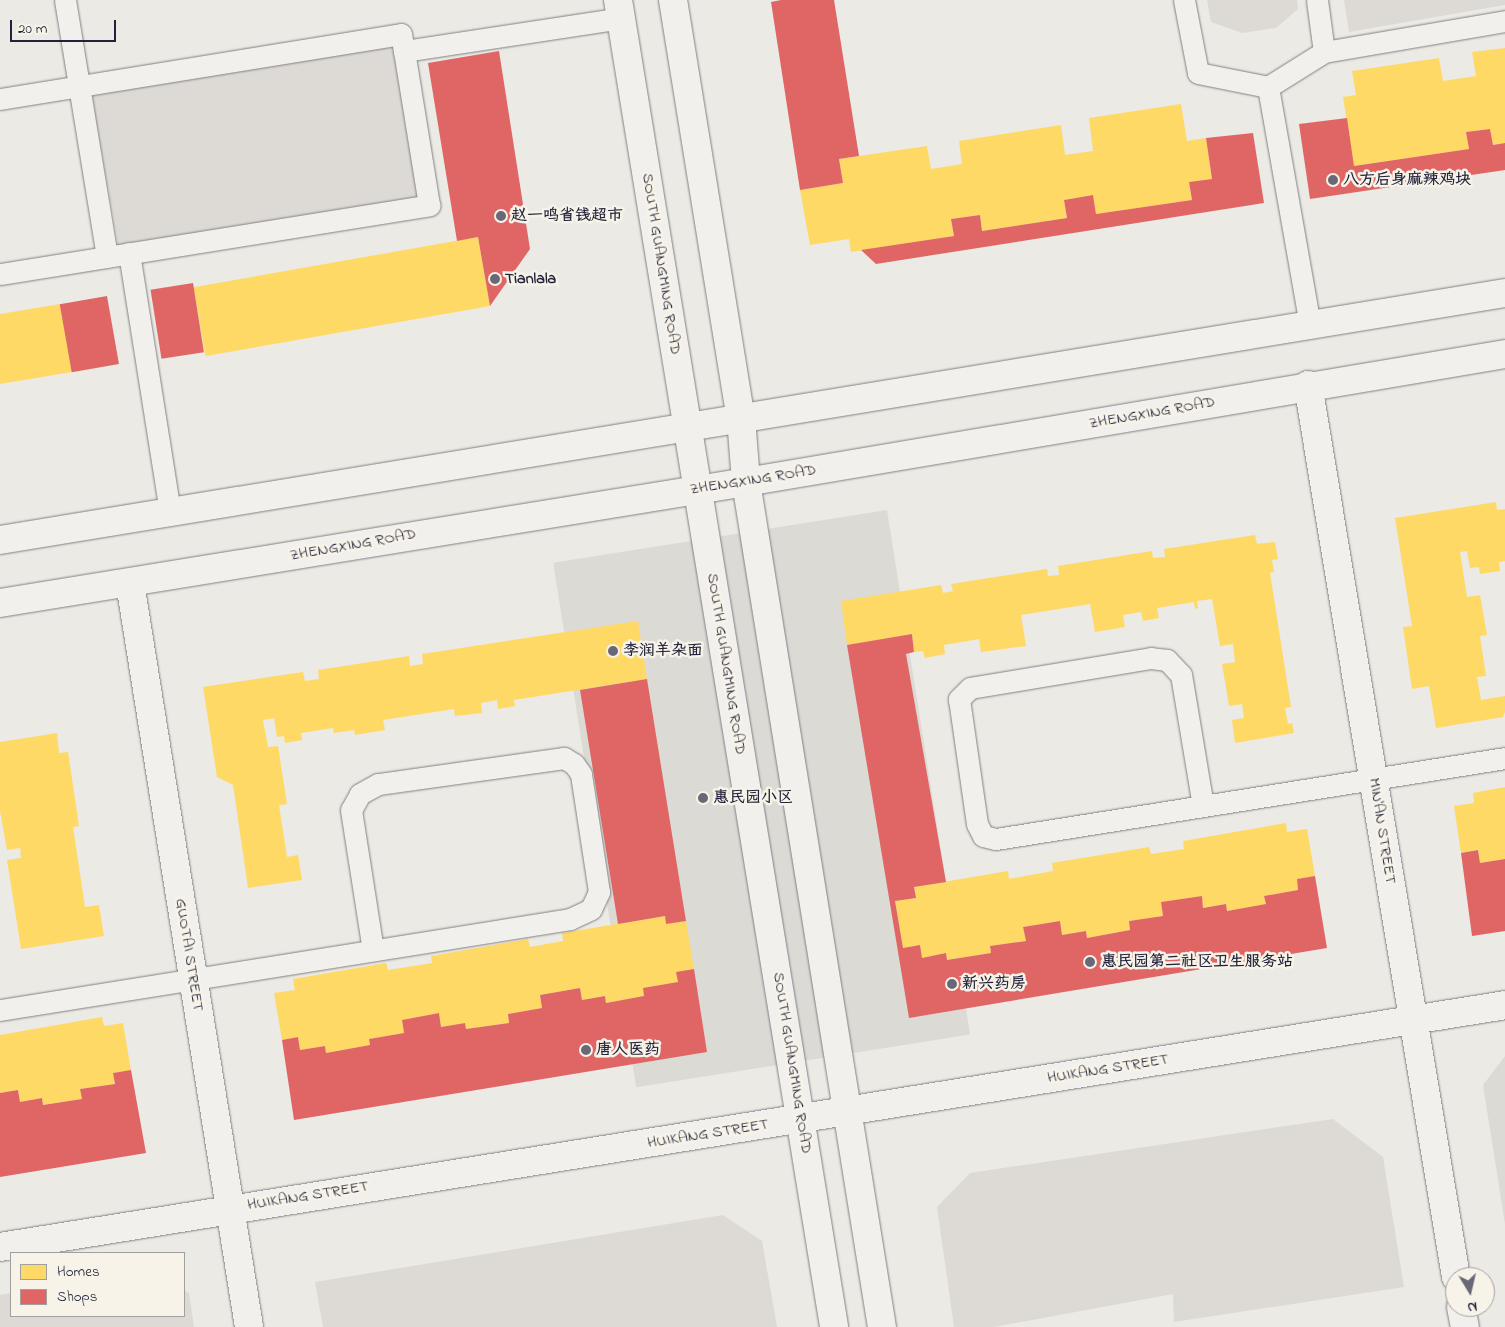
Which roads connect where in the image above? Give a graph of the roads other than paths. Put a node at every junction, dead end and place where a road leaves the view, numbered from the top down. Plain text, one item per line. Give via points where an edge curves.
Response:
1 (66, 0) edge
2 (673, 0) edge
3 (1184, 0) edge
4 (1317, 0) edge
5 (620, 9) edge
6 (1505, 21) edge
7 (404, 51) junction
8 (1324, 52) junction
9 (80, 86) junction
10 (1268, 86) junction
11 (0, 99) edge
12 (129, 253) junction
13 (107, 257) junction
14 (0, 274) edge
15 (1505, 293) edge
16 (1310, 324) junction
17 (1505, 354) edge
18 (1308, 385) junction
19 (741, 418) junction
20 (687, 426) junction
21 (746, 482) junction
22 (696, 488) junction
23 (170, 512) junction
24 (0, 540) edge
25 (130, 583) junction
26 (0, 603) edge
27 (1505, 758) edge
28 (1374, 779) junction
29 (1203, 806) junction
30 (373, 950) junction
31 (193, 978) junction
32 (1505, 1005) edge
33 (0, 1010) edge
34 (1412, 1020) junction
35 (847, 1111) junction
36 (801, 1119) junction
37 (230, 1209) junction
38 (0, 1247) edge
39 (1454, 1267) edge
40 (249, 1327) edge
41 (834, 1327) edge
42 (882, 1327) edge

1 - 9 lane
2 - 19 main road
3 - 10 lane via 1198,73
4 - 8 lane
5 - 7 lane
5 - 20 main road, SOUTH GUANGMING ROAD
6 - 8 lane
7 - 9 lane via 401,34
7 - 12 lane via 429,205
8 - 10 lane
9 - 11 lane
9 - 13 lane
10 - 16 lane
12 - 13 lane
12 - 23 lane
13 - 14 lane
15 - 16 main road
16 - 19 main road
17 - 18 main road, ZHENGXING ROAD
18 - 21 main road, ZHENGXING ROAD
18 - 28 main road, MIN'AN STREET
19 - 20 main road
19 - 21 main road
20 - 22 main road, SOUTH GUANGMING ROAD
20 - 23 main road
21 - 22 main road, ZHENGXING ROAD
21 - 35 main road
22 - 25 main road, ZHENGXING ROAD
22 - 36 main road, SOUTH GUANGMING ROAD
23 - 24 main road
25 - 26 main road, ZHENGXING ROAD
25 - 31 main road, GUOTAI STREET
27 - 28 lane
28 - 29 lane
28 - 34 main road, MIN'AN STREET
29 - 29 lane via 996,839 983,836 976,824 959,699 970,688 1151,658 1167,660 1182,675
30 - 30 lane via 570,919 591,909 599,892 581,774 574,764 564,758 378,784 360,794 351,810
30 - 31 lane
31 - 33 lane
31 - 37 main road, GUOTAI STREET
32 - 34 main road, HUIKANG STREET
34 - 35 main road, HUIKANG STREET
34 - 39 main road, MIN'AN STREET
35 - 36 main road, HUIKANG STREET
35 - 42 main road
36 - 37 main road, HUIKANG STREET
36 - 41 main road, SOUTH GUANGMING ROAD
37 - 38 main road, HUIKANG STREET
37 - 40 main road, GUOTAI STREET

